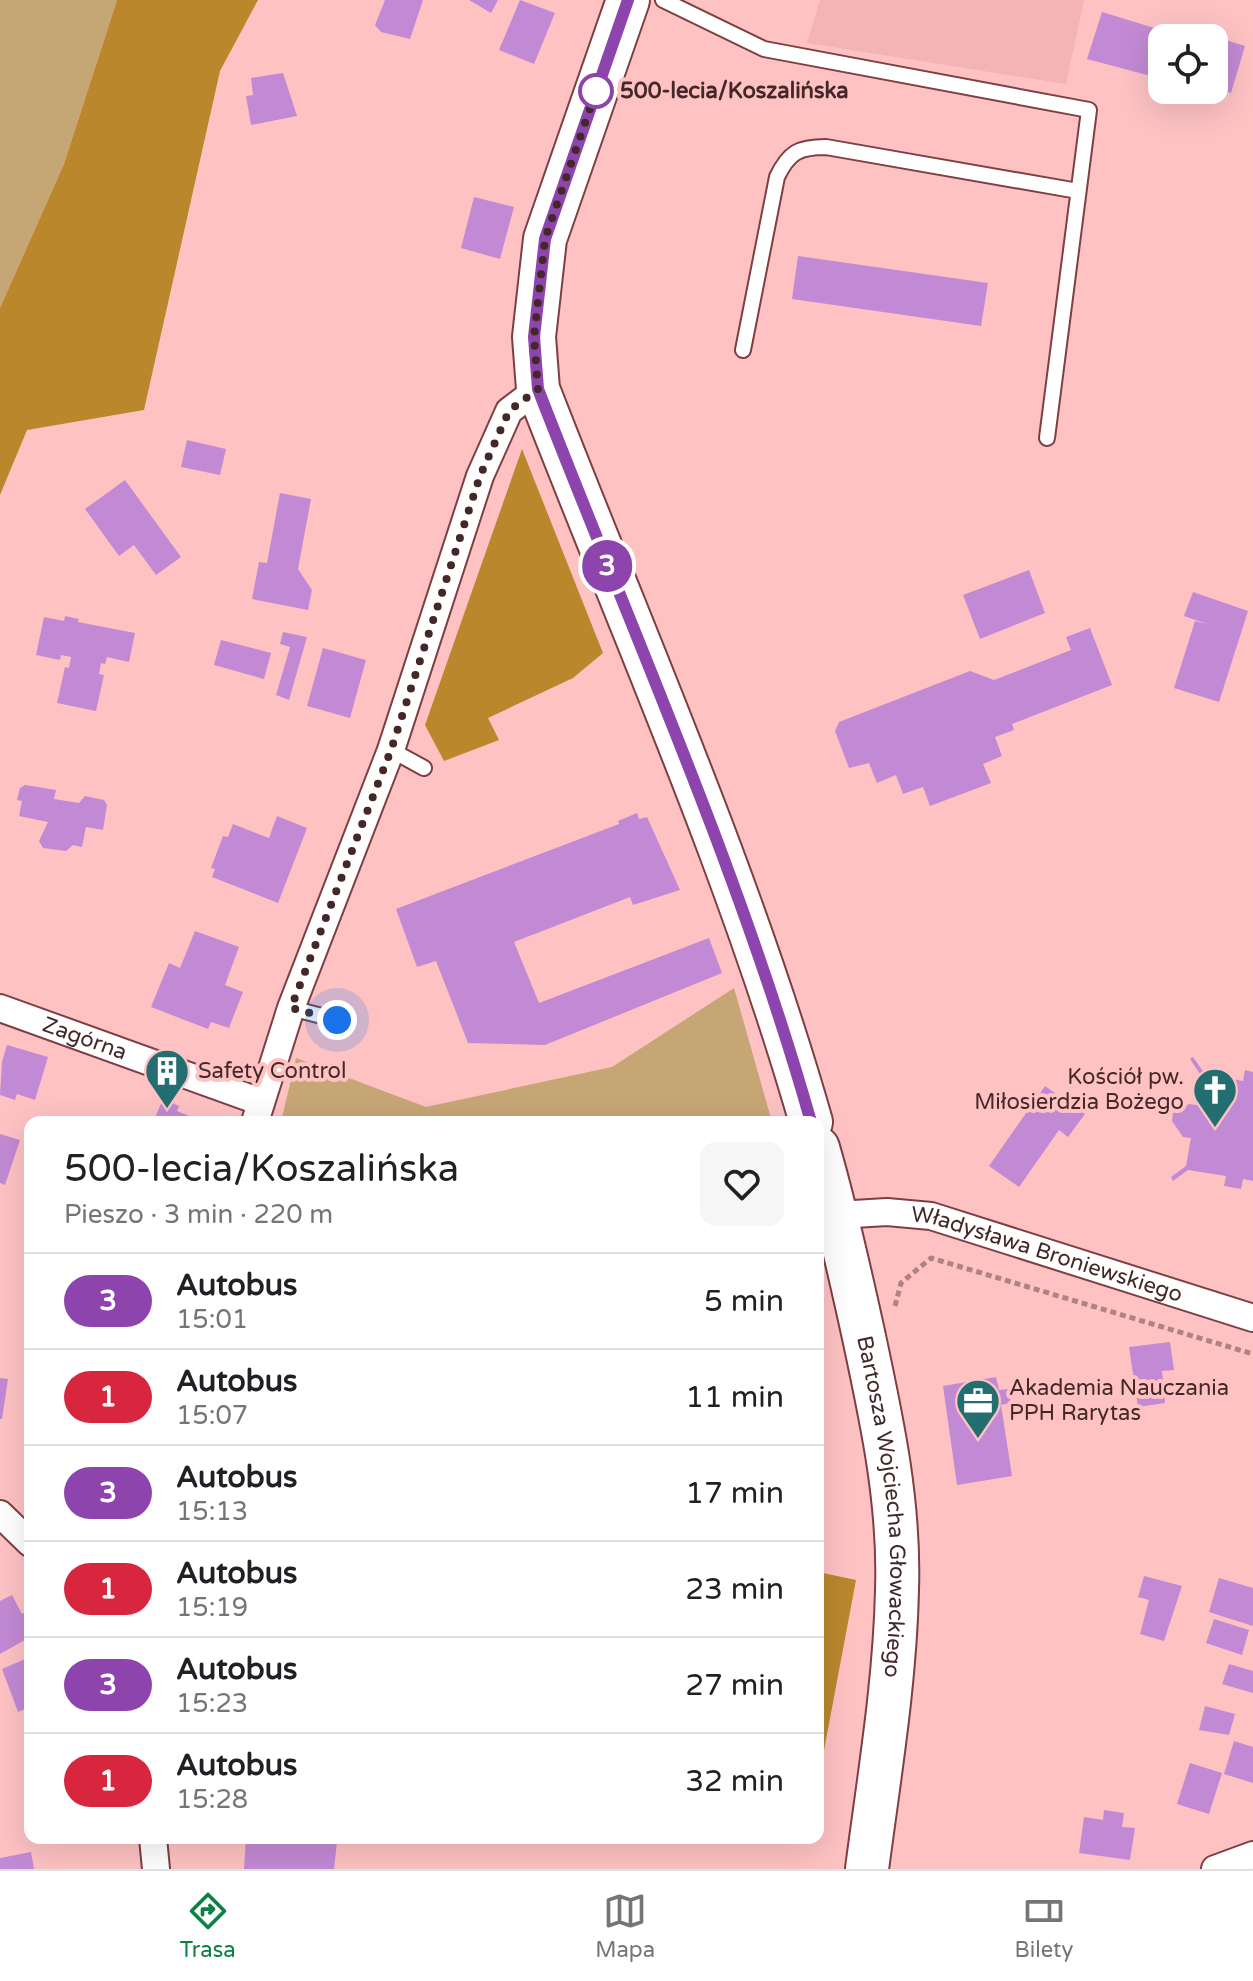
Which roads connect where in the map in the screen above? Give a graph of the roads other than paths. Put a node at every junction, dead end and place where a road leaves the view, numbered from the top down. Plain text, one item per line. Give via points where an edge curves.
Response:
1 (628, 0) edge
2 (663, 0) edge
3 (1078, 191) junction
4 (743, 350) dead end
5 (538, 389) junction
6 (1047, 438) dead end
7 (391, 750) junction
8 (424, 768) dead end
9 (0, 1008) edge
10 (291, 1008) junction
11 (337, 1020) dead end
12 (258, 1112) edge
13 (809, 1116) edge
14 (824, 1169) edge
15 (837, 1215) junction
16 (1253, 1318) edge
17 (0, 1514) edge
18 (24, 1537) edge
19 (154, 1844) edge
20 (1253, 1855) edge
21 (156, 1869) edge
22 (867, 1869) edge
23 (1215, 1869) edge

1 - 5 main road via 545,239 534,337
2 - 3 lane via 764,49 1089,110
3 - 4 lane via 801,147 786,158 777,177
3 - 6 lane
5 - 7 street via 509,411 480,476
5 - 13 main road via 739,899
7 - 8 lane
7 - 10 street
9 - 12 street, Zagórna
10 - 11 lane
10 - 12 street
14 - 15 main road, Bartosza Wojciecha Głowackiego
15 - 16 street, Władysława Broniewskiego via 931,1216
15 - 22 main road, Bartosza Wojciecha Głowackiego via 885,1433 894,1503 897,1590
17 - 18 street
19 - 21 street
20 - 23 street

